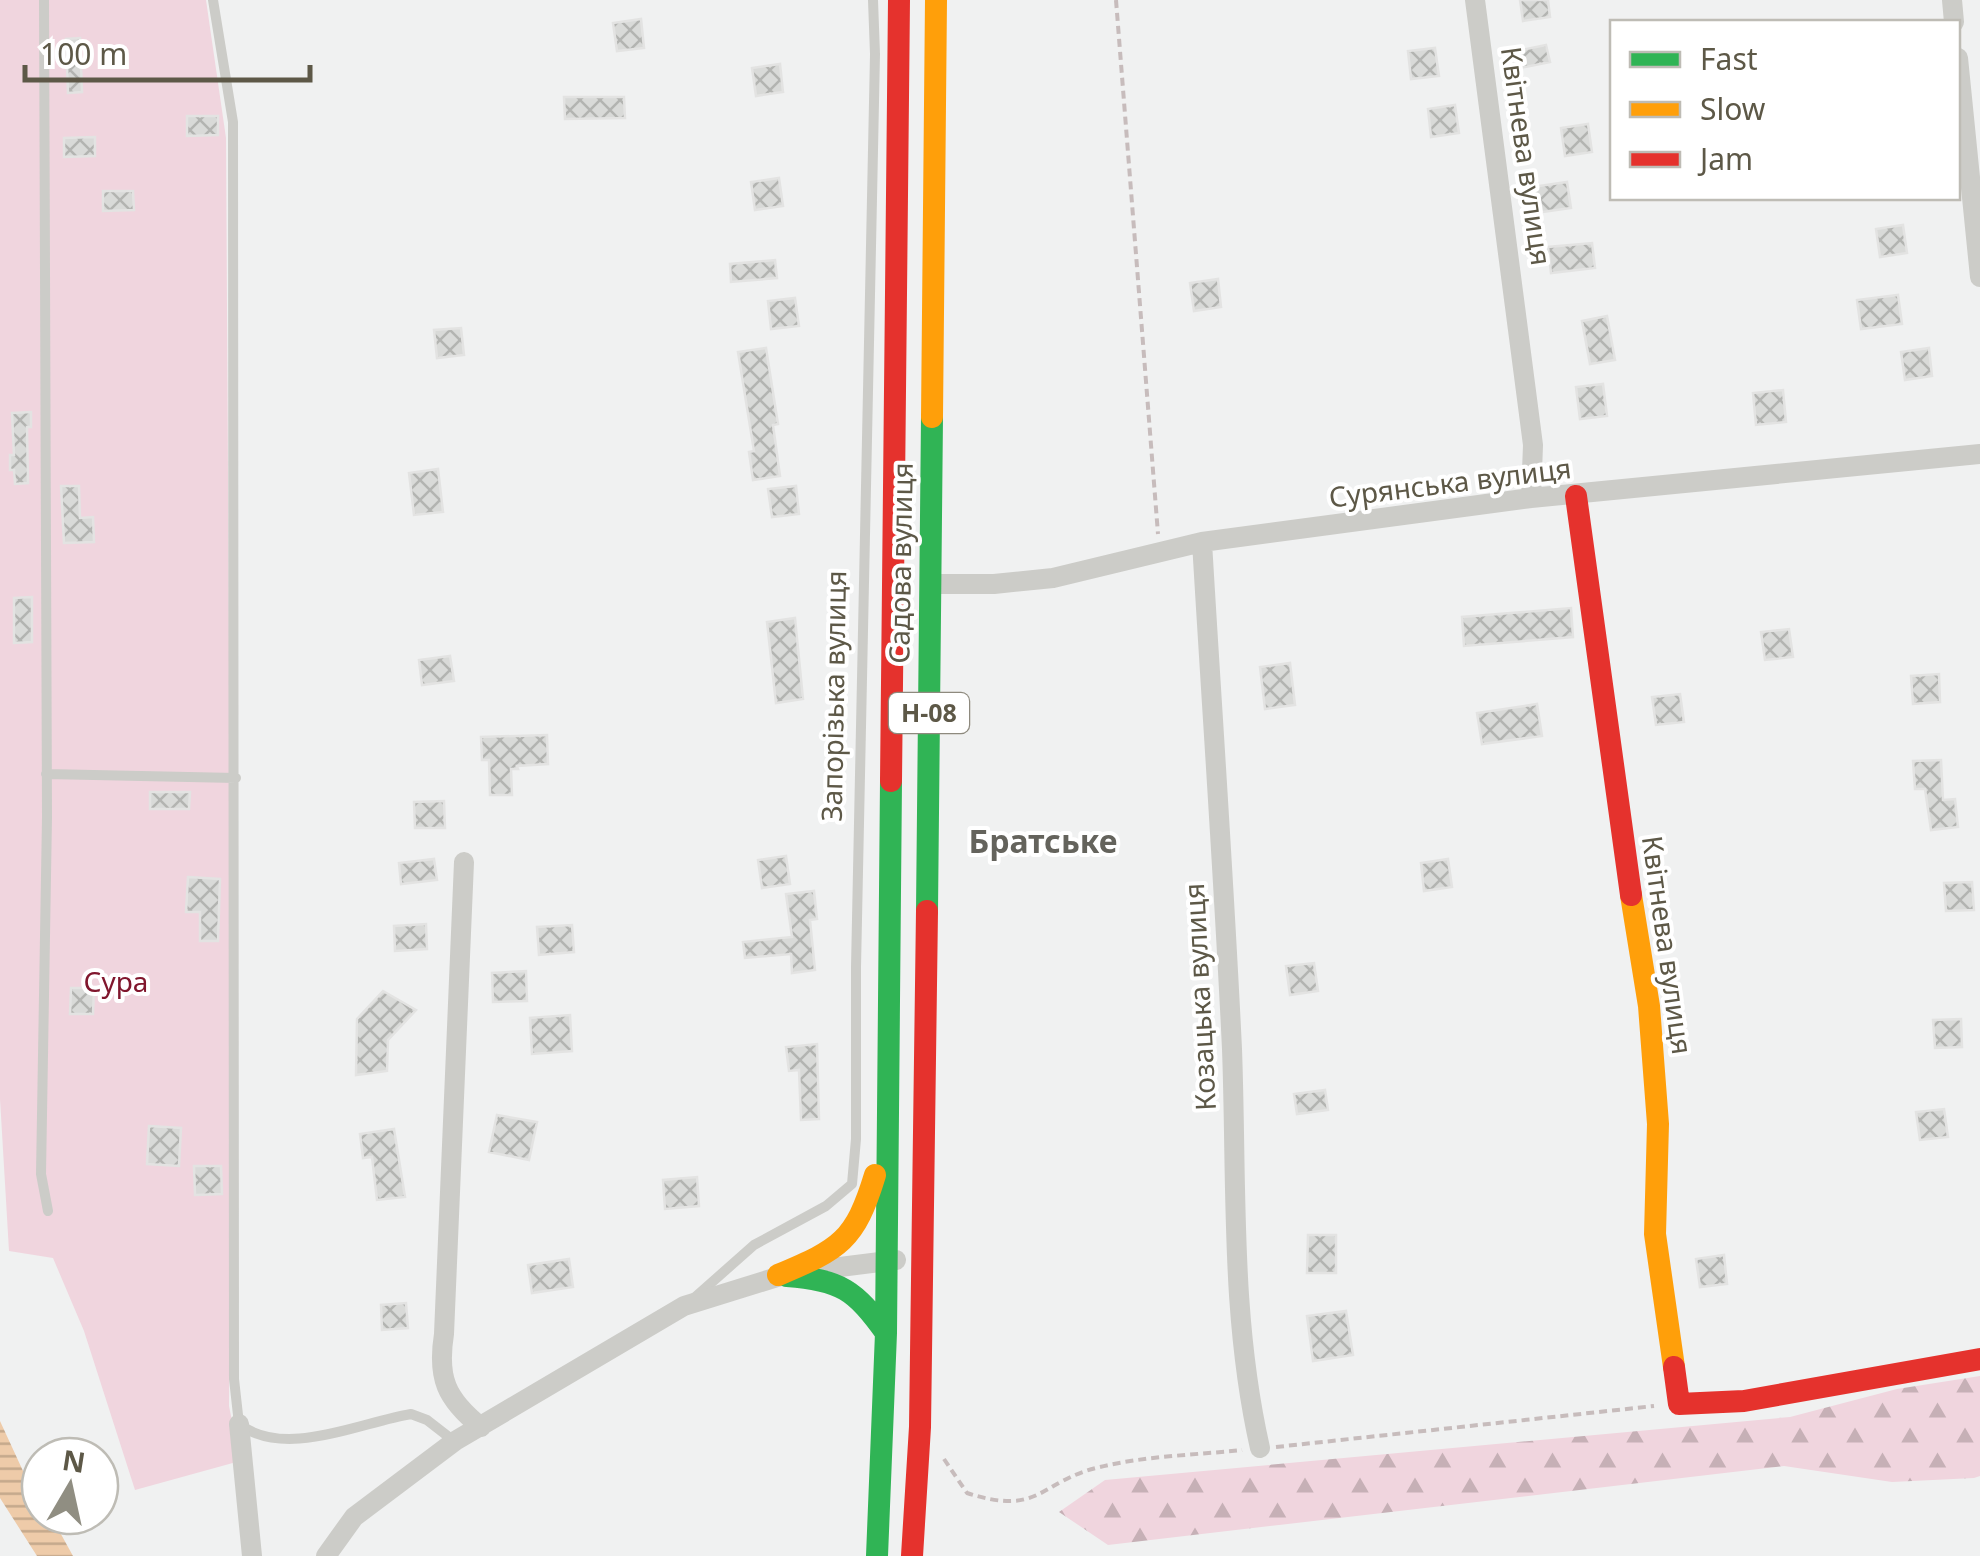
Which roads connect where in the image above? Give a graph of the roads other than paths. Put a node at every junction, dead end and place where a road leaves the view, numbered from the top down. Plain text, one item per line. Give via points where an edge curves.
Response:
1 (44, 0) edge
2 (213, 0) edge
3 (873, 0) edge
4 (900, 0) edge
5 (936, 0) edge
6 (1475, 0) edge
7 (1960, 78) edge
8 (1980, 277) edge
9 (1980, 454) edge
10 (1576, 496) junction
11 (1530, 498) junction
12 (1202, 542) junction
13 (930, 584) junction
14 (46, 774) junction
15 (236, 778) junction
16 (464, 862) dead end
17 (887, 1134) junction
18 (48, 1211) dead end
19 (923, 1260) junction
20 (886, 1267) junction
21 (778, 1275) junction
22 (684, 1306) junction
23 (886, 1333) junction
24 (1980, 1359) edge
25 (238, 1424) junction
26 (481, 1427) junction
27 (455, 1441) junction
28 (1260, 1448) road end
29 (252, 1556) edge
30 (326, 1556) edge
31 (877, 1556) edge
32 (912, 1556) edge

1 - 14 lane
2 - 15 lane via 233,122
3 - 22 lane, Запорізька вулиця via 852,1184 754,1245
4 - 17 main road, Садова вулиця / Н-08
5 - 13 main road, Садова вулиця / Н-08
6 - 11 street, Квітнева вулиця via 1534,445
7 - 8 street
9 - 10 street, Сурянська вулиця
10 - 11 street, Сурянська вулиця
10 - 24 main road, Квітнева вулиця via 1649,1006 1658,1124 1655,1234 1679,1404 1744,1401
11 - 12 street, Сурянська вулиця
12 - 13 street, Сурянська вулиця via 1053,578
12 - 28 street, Козацька вулиця via 1232,1050 1240,1328
13 - 19 main road, Садова вулиця / Н-08
14 - 15 lane
14 - 18 lane via 42,1174
15 - 25 lane
16 - 26 street via 440,1360 460,1410
17 - 20 main road, Садова вулиця / Н-08
17 - 21 main road via 864,1218 835,1252
19 - 20 street
19 - 32 main road, Садова вулиця / Н-08
20 - 21 street
20 - 23 main road, Н-08
21 - 22 street
21 - 23 main road via 832,1278 860,1297
22 - 26 street
23 - 31 main road, Н-08
25 - 27 lane via 254,1436 288,1440 411,1414
25 - 29 street
26 - 27 street
27 - 30 street via 354,1517

